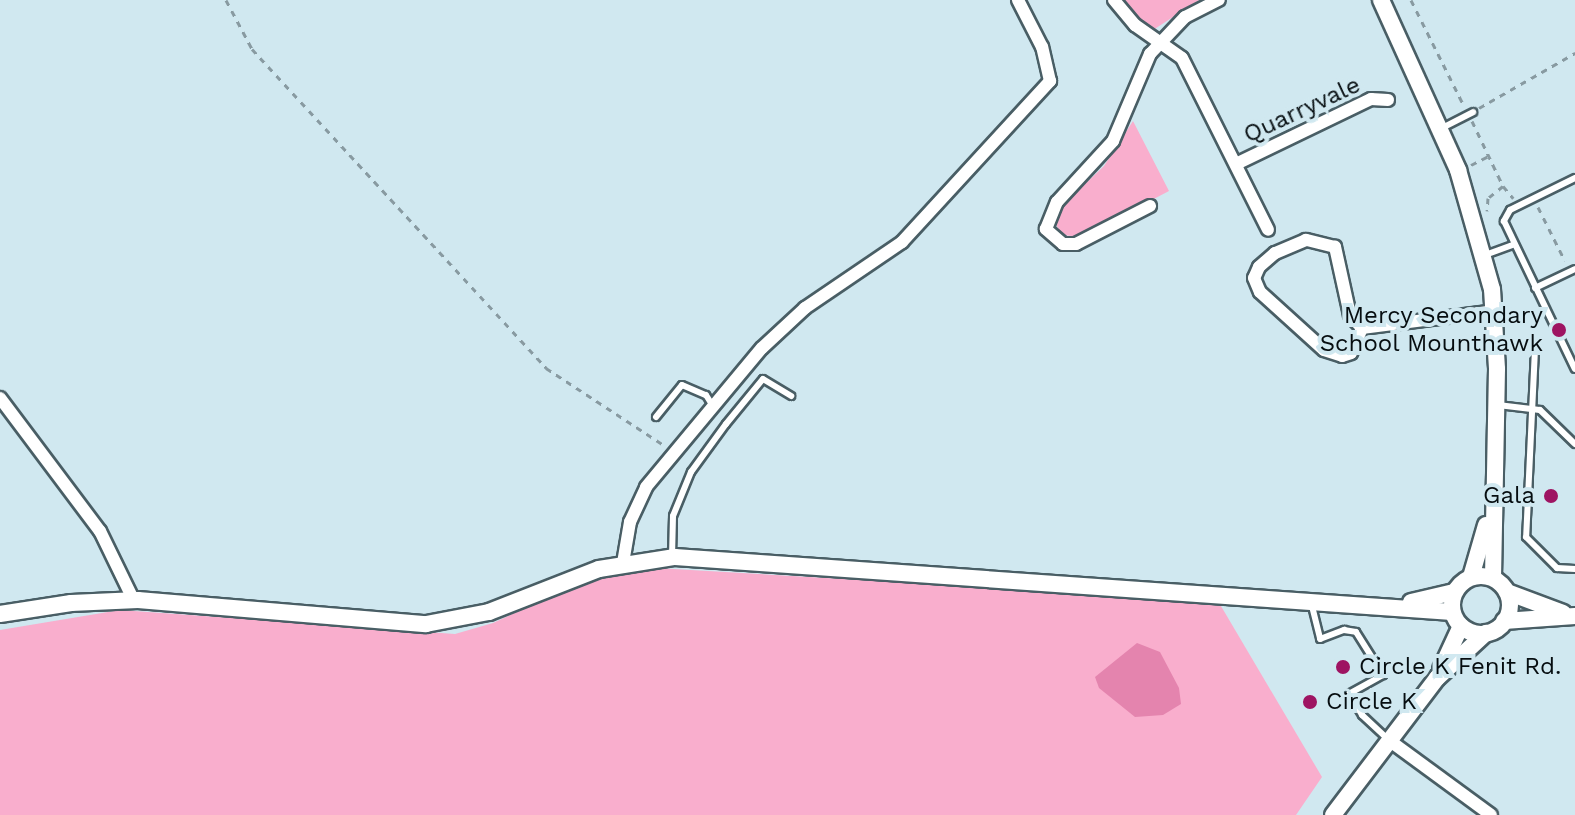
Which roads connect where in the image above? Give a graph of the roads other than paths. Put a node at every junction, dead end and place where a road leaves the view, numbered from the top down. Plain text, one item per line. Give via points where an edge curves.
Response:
1 (1018, 0) edge
2 (1114, 0) edge
3 (1219, 0) edge
4 (1381, 0) edge
5 (1160, 43) junction
6 (1388, 100) dead end
7 (1473, 112) road end
8 (1442, 128) junction
9 (1236, 164) junction
10 (1575, 178) edge
11 (1150, 206) dead end
12 (1268, 230) dead end
13 (1513, 245) junction
14 (1485, 255) junction
15 (1575, 269) edge
16 (1535, 288) junction
17 (1494, 311) junction
18 (1362, 328) junction
19 (1535, 349) dead end
20 (1575, 369) edge
21 (791, 396) dead end
22 (0, 398) edge
23 (1495, 404) junction
24 (715, 408) junction
25 (1533, 409) junction
26 (656, 417) dead end
27 (1575, 444) edge
28 (1491, 508) junction
29 (672, 557) junction
30 (623, 563) junction
31 (1575, 569) edge
32 (1471, 577) junction
33 (1493, 578) junction
34 (1454, 592) junction
35 (1507, 592) junction
36 (1310, 599) junction
37 (134, 601) junction
38 (1402, 604) junction
39 (0, 614) edge
40 (1571, 616) edge
41 (1457, 619) junction
42 (1504, 621) junction
43 (1486, 633) junction
44 (1437, 678) junction
45 (1390, 741) junction
46 (1333, 815) edge
47 (1491, 815) edge

1 - 24 street via 1042,47 1050,81 902,242 805,308 762,348
2 - 5 street, Quarryvale
3 - 5 street via 1185,17
4 - 8 main road
5 - 9 street, Quarryvale via 1182,58
5 - 11 street via 1135,82 1113,141 1057,202 1046,229 1063,244 1076,244
6 - 9 street, Quarryvale via 1371,99
7 - 8 lane
8 - 14 main road
9 - 12 street, Quarryvale
10 - 13 lane via 1510,210 1504,221
13 - 14 lane
13 - 16 lane
14 - 17 main road
15 - 16 lane
16 - 20 lane
17 - 18 street
17 - 23 main road
18 - 18 street via 1351,353 1324,350 1260,292 1254,278 1259,267 1275,253 1306,240 1335,247 1350,315
19 - 25 lane
21 - 29 lane via 763,379 726,424 691,472 673,516
22 - 37 street via 100,531
23 - 25 lane
23 - 28 main road
24 - 26 lane via 706,395 682,385
24 - 30 street via 672,450 630,522
25 - 27 lane via 1552,417
25 - 31 lane via 1526,537 1557,568
28 - 32 main road
28 - 33 main road
29 - 30 main road
29 - 36 main road
30 - 37 main road via 477,616 426,624
32 - 33 main road
32 - 34 main road
33 - 35 main road
34 - 38 main road
34 - 41 main road
35 - 40 main road
35 - 42 main road
36 - 38 main road
36 - 45 lane via 1320,639 1344,630 1356,632 1383,675 1349,694 1362,715
37 - 39 main road via 71,603
38 - 41 main road
40 - 42 main road
41 - 43 main road
41 - 44 main road
42 - 43 main road
43 - 44 main road
44 - 45 main road
45 - 46 main road
45 - 47 street

